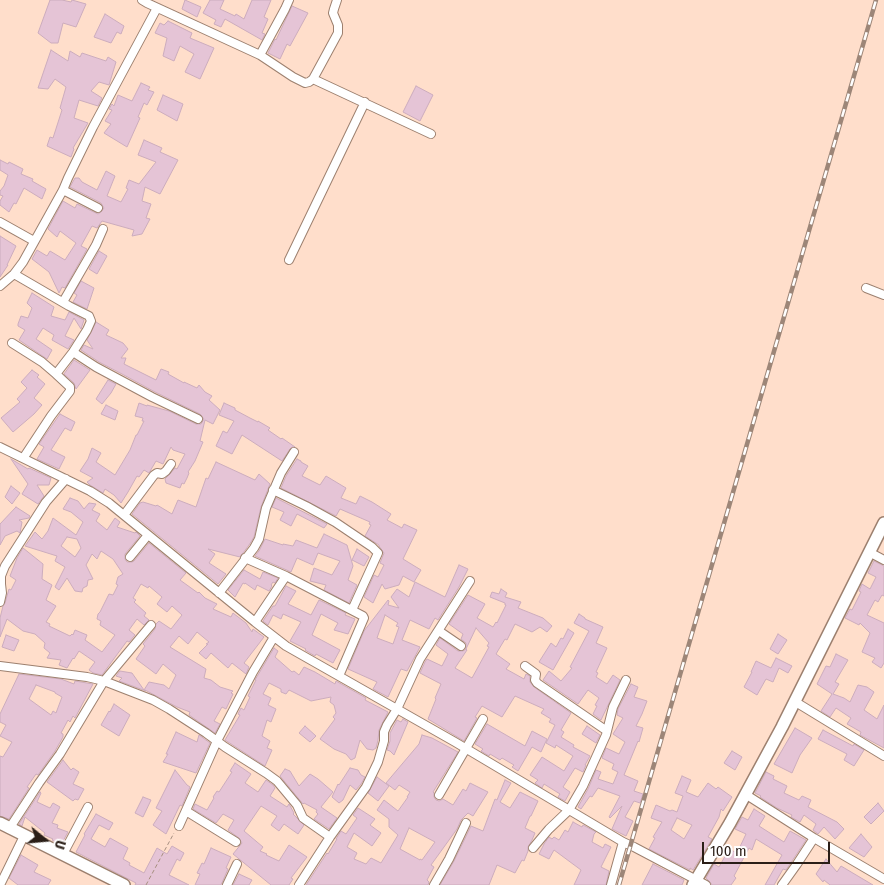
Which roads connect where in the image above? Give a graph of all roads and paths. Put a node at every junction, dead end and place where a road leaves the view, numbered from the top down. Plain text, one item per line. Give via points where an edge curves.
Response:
1 (142, 0) edge
2 (289, 0) edge
3 (337, 0) edge
4 (157, 8) junction
5 (260, 55) junction
6 (313, 79) junction
7 (366, 102) junction
8 (431, 134) dead end
9 (63, 190) junction
10 (98, 208) dead end
11 (0, 222) edge
12 (103, 229) dead end
13 (34, 241) junction
14 (289, 260) dead end
15 (14, 274) junction
16 (0, 286) edge
17 (866, 288) dead end
18 (884, 295) edge
19 (63, 302) junction
20 (12, 343) dead end
21 (73, 352) junction
22 (56, 374) junction
23 (198, 419) dead end
24 (0, 447) edge
25 (294, 452) dead end
26 (24, 457) junction
27 (171, 464) dead end
28 (66, 479) junction
29 (273, 490) junction
30 (124, 515) junction
31 (884, 523) edge
32 (148, 535) junction
33 (869, 552) junction
34 (130, 556) dead end
35 (245, 558) junction
36 (884, 560) edge
37 (286, 576) junction
38 (470, 581) dead end
39 (219, 593) junction
40 (0, 602) edge
41 (352, 610) junction
42 (255, 622) junction
43 (151, 625) dead end
44 (439, 631) junction
45 (274, 637) junction
46 (461, 646) dead end
47 (0, 666) edge
48 (525, 666) dead end
49 (338, 676) junction
50 (626, 680) dead end
51 (104, 681) junction
52 (794, 701) junction
53 (397, 709) junction
54 (483, 719) dead end
55 (607, 731) junction
56 (217, 741) junction
57 (465, 748) junction
58 (884, 756) edge
59 (745, 794) junction
60 (439, 795) dead end
61 (88, 807) dead end
62 (569, 810) junction
63 (186, 811) junction
64 (466, 823) dead end
65 (5, 826) edge
66 (179, 826) joint
67 (24, 836) junction
68 (330, 836) junction
69 (814, 838) junction
70 (236, 842) dead end
71 (623, 842) junction
72 (533, 848) dead end
73 (63, 854) junction
74 (237, 864) dead end
75 (884, 879) edge
76 (699, 883) edge
77 (0, 885) edge
78 (124, 885) edge
79 (146, 885) edge
80 (227, 885) edge
81 (299, 885) edge
82 (434, 885) edge
83 (611, 885) edge
84 (782, 885) edge

1 - 4 street
2 - 5 street
3 - 6 street via 333,13 338,33
4 - 5 street
4 - 9 street
5 - 6 street via 301,82
6 - 7 street
7 - 8 street
7 - 14 street
9 - 10 street
9 - 13 street
11 - 13 street
12 - 19 street
13 - 15 street
15 - 16 street
15 - 19 street
17 - 18 street
19 - 21 street via 90,319
20 - 22 street
21 - 22 street
21 - 23 street
22 - 26 street via 70,387 70,391
24 - 26 street
25 - 29 street
26 - 28 street
27 - 30 street via 162,474 154,475
28 - 30 street
28 - 40 street via 46,502 5,566 1,576
29 - 35 street via 259,540
29 - 41 street via 335,522 378,553
30 - 32 street
31 - 33 street
32 - 34 street
32 - 39 street
33 - 36 street
33 - 52 street
35 - 37 street
35 - 39 street
37 - 41 street
37 - 42 street
38 - 44 street
39 - 42 street
41 - 49 street via 364,618
42 - 45 street
43 - 51 street
44 - 46 street
44 - 53 street via 420,659
45 - 49 street
45 - 56 street
47 - 51 street
48 - 55 street via 536,674 537,683
49 - 53 street
50 - 55 street via 613,707
51 - 56 street via 161,704
51 - 65 street via 60,754
52 - 58 street
52 - 59 street
53 - 57 street
53 - 68 street via 384,732 378,762 366,787
54 - 57 street
55 - 62 street
56 - 63 street
56 - 68 street via 277,781 297,805 303,818
57 - 60 street
57 - 62 street
59 - 69 street
59 - 76 street
61 - 73 street
62 - 71 street
62 - 72 street
63 - 66 street
63 - 70 street
64 - 82 street
65 - 67 street
66 - 79 path
67 - 73 street
67 - 77 street
68 - 81 street
69 - 75 street
69 - 84 street
71 - 76 street
71 - 83 street
73 - 78 street
74 - 80 street

